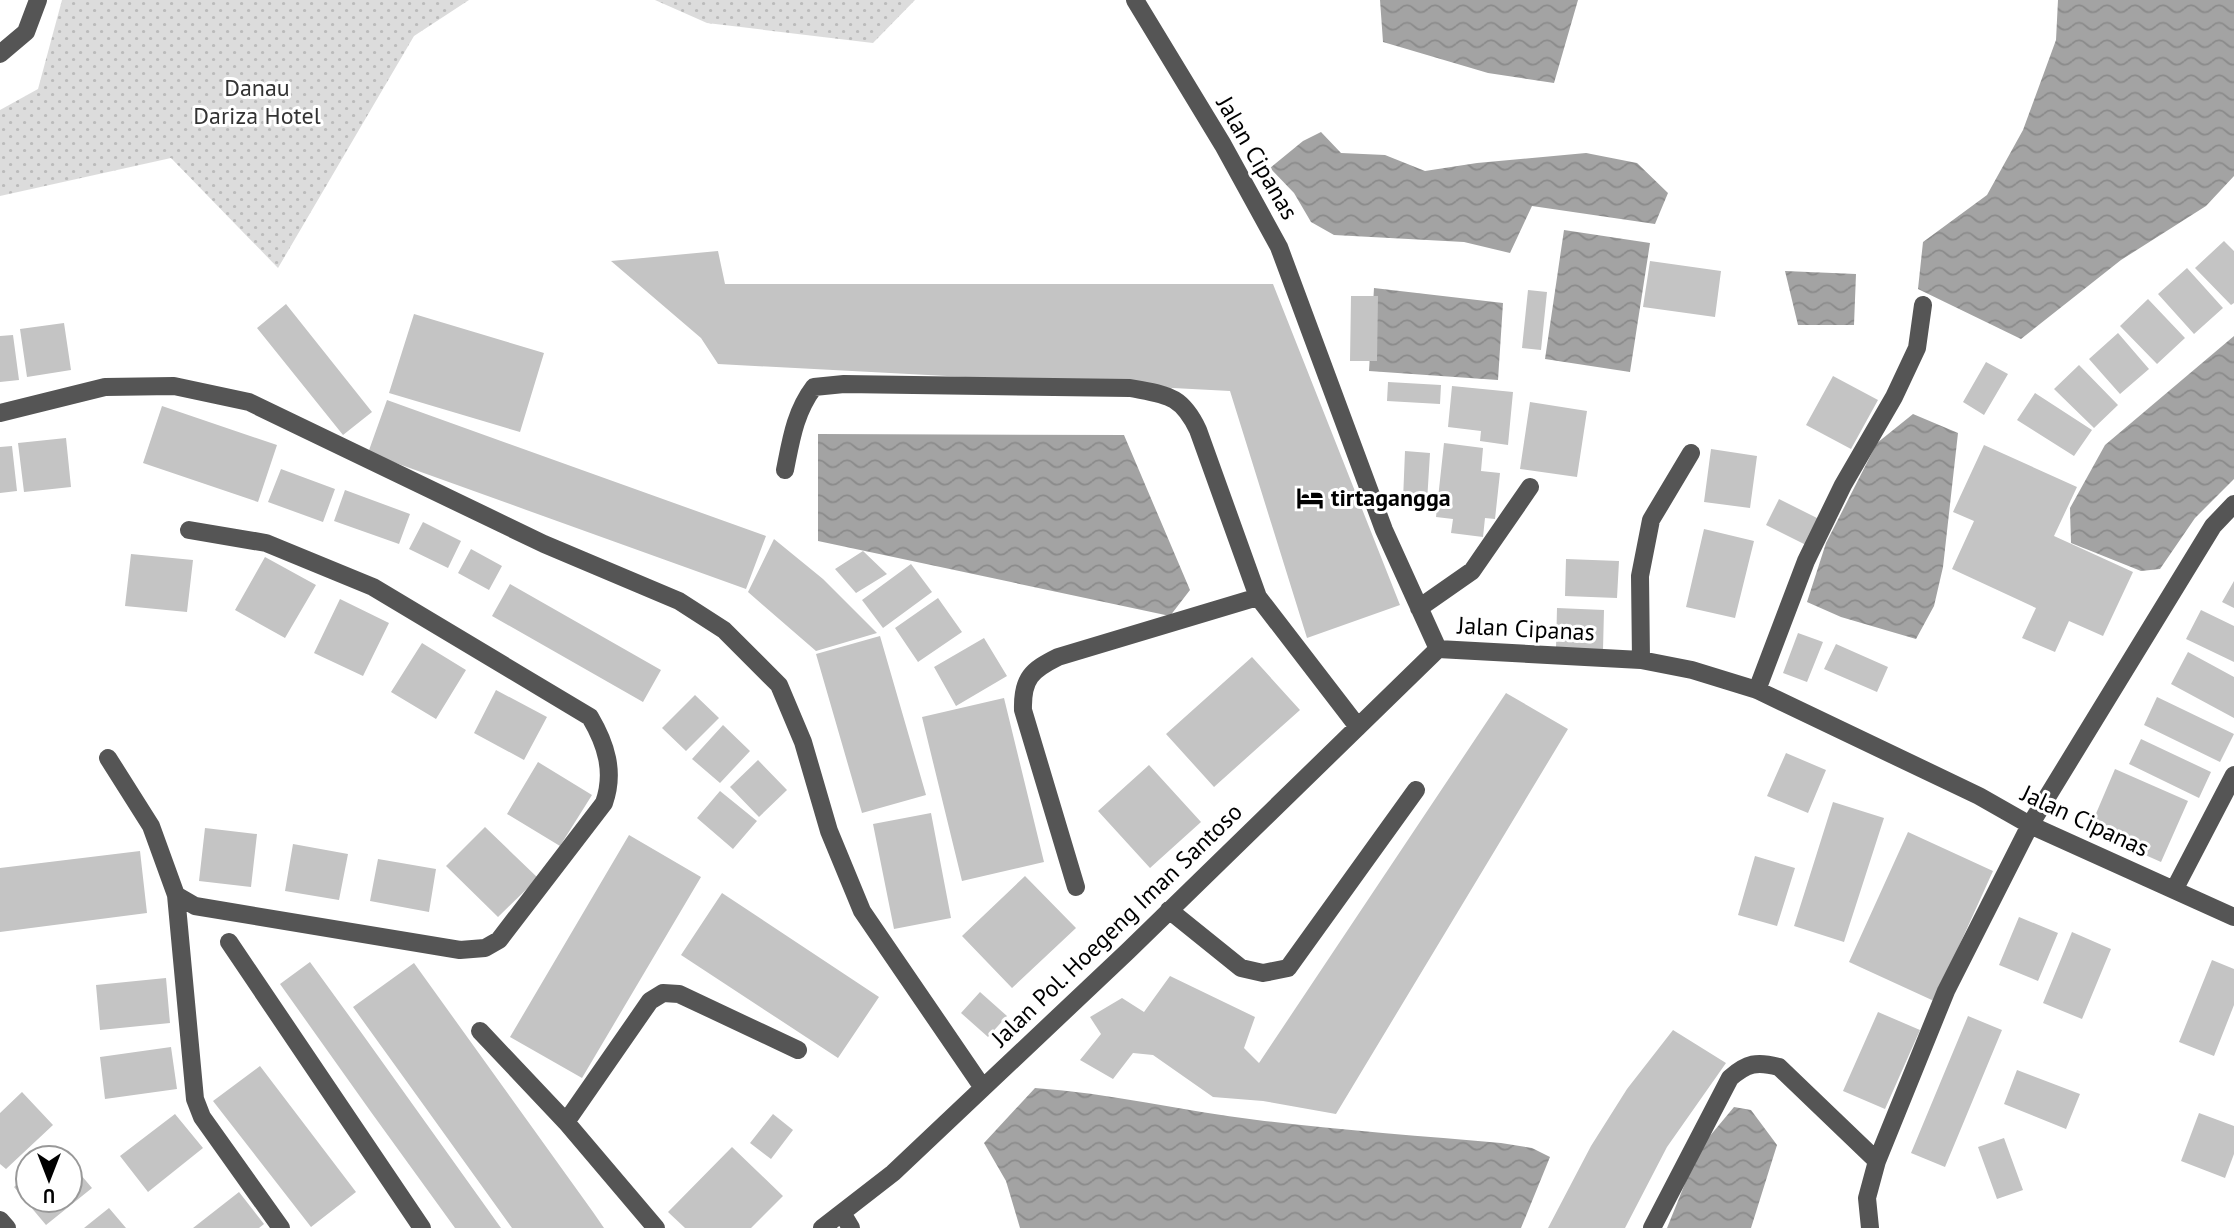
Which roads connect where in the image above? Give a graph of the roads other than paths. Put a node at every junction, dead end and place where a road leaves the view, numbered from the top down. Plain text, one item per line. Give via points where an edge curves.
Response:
1 (38, 0) edge
2 (1135, 0) edge
3 (0, 54) edge
4 (1923, 306) dead end
5 (0, 413) edge
6 (1690, 453) dead end
7 (785, 470) dead end
8 (1530, 487) dead end
9 (2234, 504) edge
10 (189, 530) dead end
11 (1258, 597) junction
12 (1419, 608) junction
13 (1438, 649) junction
14 (1641, 660) junction
15 (1757, 690) junction
16 (1358, 727) junction
17 (108, 758) dead end
18 (2234, 775) edge
19 (1416, 790) dead end
20 (2030, 825) junction
21 (1076, 887) dead end
22 (2174, 890) junction
23 (176, 895) junction
24 (1169, 910) junction
25 (2234, 917) edge
26 (229, 942) dead end
27 (480, 1031) dead end
28 (798, 1050) dead end
29 (983, 1088) junction
30 (566, 1122) junction
31 (1877, 1161) junction
32 (0, 1220) edge
33 (847, 1220) edge
34 (6, 1228) edge
35 (281, 1228) edge
36 (422, 1228) edge
37 (656, 1228) edge
38 (822, 1228) edge
39 (1652, 1228) edge
40 (1870, 1228) edge

1 - 3 street via 26,32
2 - 12 street, Jalan Cipanas via 1279,247 1384,530
4 - 15 street via 1917,348 1807,561
5 - 29 street via 105,387 174,386 249,402 544,544 680,601 724,630 779,685 862,911
6 - 14 street via 1651,520 1640,576
7 - 11 street via 795,420 814,387 1130,388 1170,396 1188,409 1198,430
8 - 12 street via 1472,571
9 - 20 street via 2213,526
10 - 23 street via 266,543 373,587 590,717 604,740 609,788 604,803 499,940 485,948 460,950 195,906
11 - 16 street
11 - 21 street via 1058,657 1028,678 1022,692 1023,710
12 - 13 street, Jalan Cipanas
13 - 14 street, Jalan Cipanas
13 - 16 street, Jalan Pol. Hoegeng Iman Santoso
14 - 15 street, Jalan Cipanas
15 - 20 street, Jalan Cipanas
16 - 24 street, Jalan Pol. Hoegeng Iman Santoso
17 - 23 street via 151,826
18 - 22 street
19 - 24 street via 1288,968 1263,973 1241,968
20 - 22 street, Jalan Cipanas
20 - 31 street via 1946,991
22 - 25 street, Jalan Cipanas
23 - 35 street via 195,1099 202,1117
24 - 29 street, Jalan Pol. Hoegeng Iman Santoso
26 - 36 street
27 - 30 street
28 - 30 street via 680,994 663,993 650,1001
29 - 33 street, Jalan Pol. Hoegeng Iman Santoso
30 - 37 street
31 - 39 street via 1779,1067 1761,1062 1745,1065 1730,1078
31 - 40 street via 1867,1198
32 - 34 street
33 - 38 street, Jalan Pol. Hoegeng Iman Santoso

